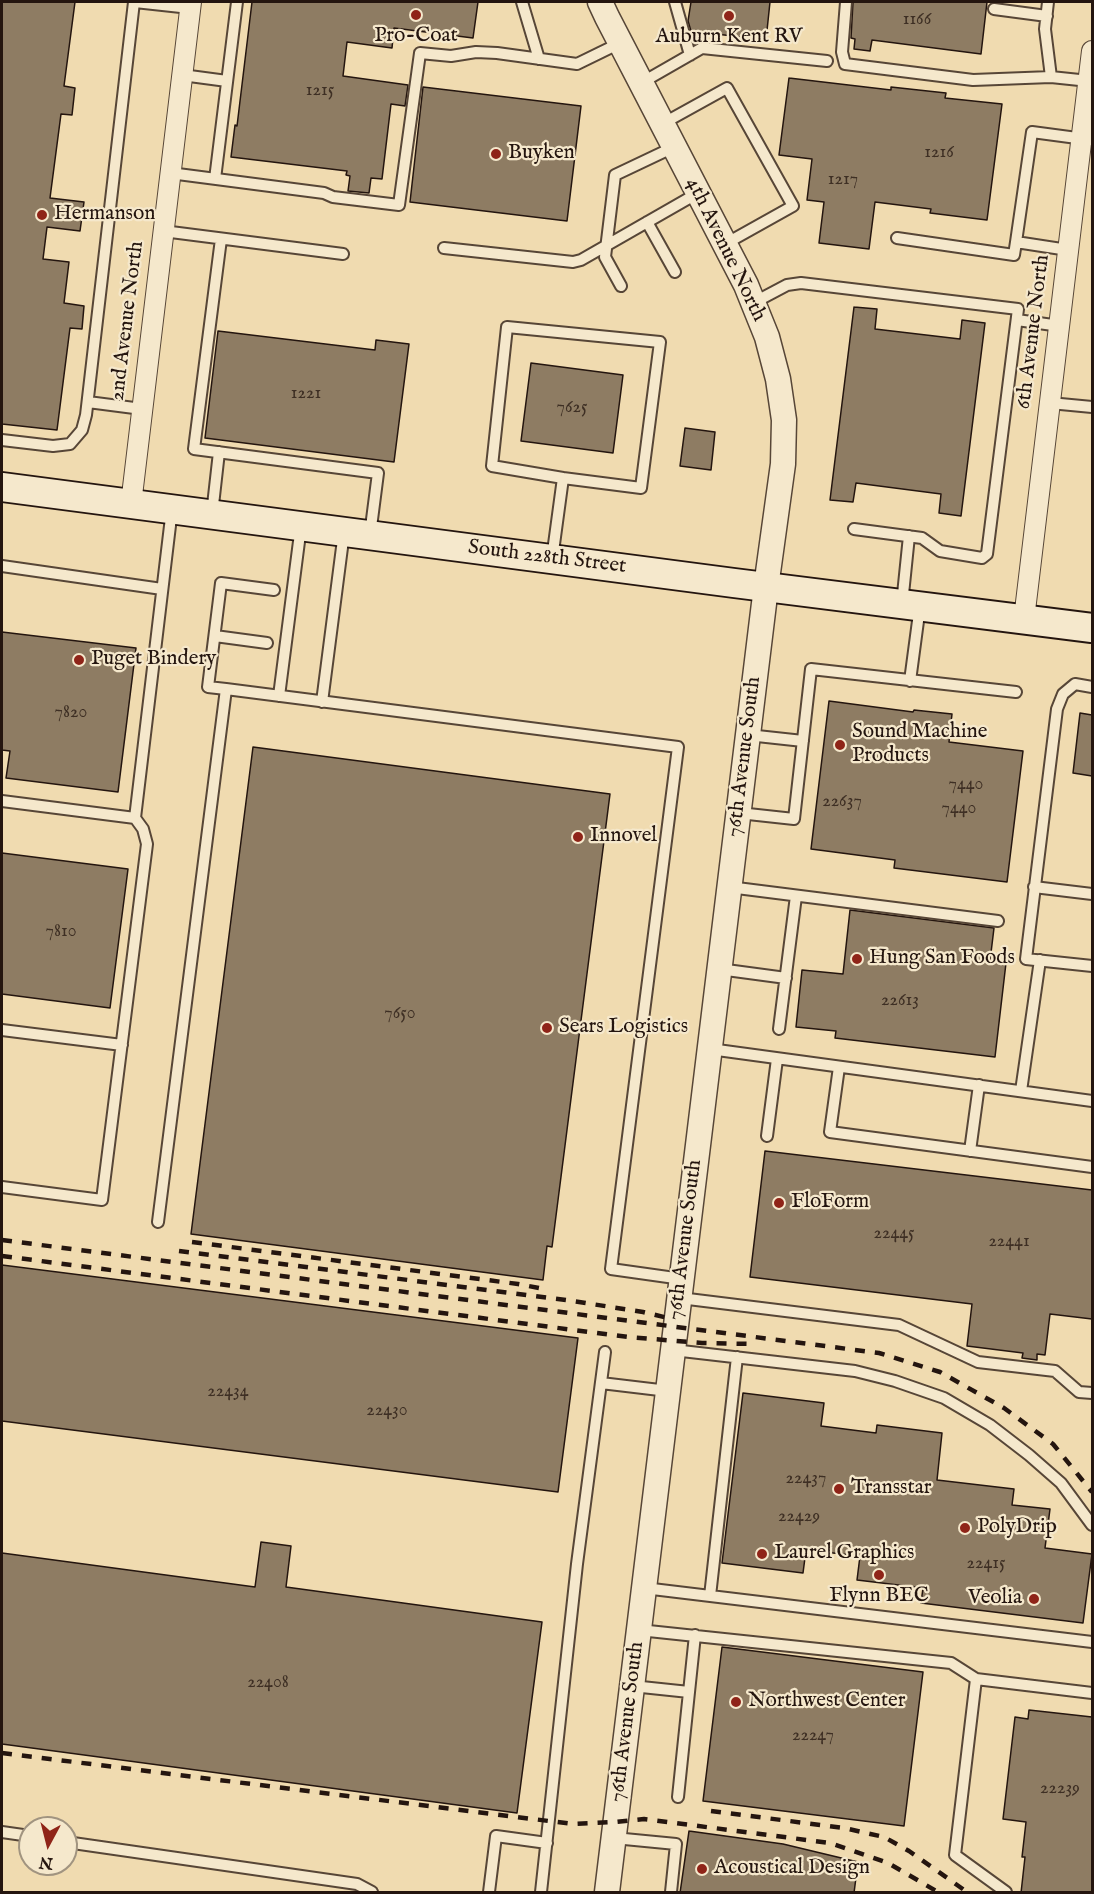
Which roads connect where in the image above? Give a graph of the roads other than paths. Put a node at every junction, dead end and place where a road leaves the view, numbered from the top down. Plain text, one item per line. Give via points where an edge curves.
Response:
1 (134, 2) edge
2 (237, 2) edge
3 (522, 2) edge
4 (600, 2) edge
5 (675, 2) edge
6 (846, 2) edge
7 (1048, 2) edge
8 (191, 5) edge
9 (994, 9) dead end
10 (1047, 16) junction
11 (620, 43) junction
12 (1092, 51) edge
13 (690, 55) junction
14 (539, 59) junction
15 (827, 61) dead end
16 (182, 75) junction
17 (1051, 77) junction
18 (227, 81) junction
19 (1089, 81) junction
20 (641, 83) junction
21 (662, 124) junction
22 (1087, 140) edge
23 (674, 147) junction
24 (170, 173) junction
25 (215, 179) junction
26 (698, 193) junction
27 (647, 222) junction
28 (163, 231) junction
29 (897, 238) dead end
30 (221, 239) junction
31 (1016, 242) junction
32 (725, 244) junction
33 (606, 245) junction
34 (444, 248) dead end
35 (1068, 250) junction
36 (343, 254) dead end
37 (675, 272) dead end
38 (621, 286) dead end
39 (753, 303) junction
40 (1017, 320) junction
41 (1059, 326) junction
42 (88, 402) junction
43 (1050, 403) junction
44 (1092, 407) edge
45 (142, 409) junction
46 (2, 440) edge
47 (219, 452) junction
48 (562, 478) junction
49 (2, 487) edge
50 (131, 504) junction
51 (172, 509) junction
52 (212, 514) junction
53 (301, 526) junction
54 (854, 529) dead end
55 (357, 533) junction
56 (909, 536) junction
57 (552, 559) junction
58 (2, 566) edge
59 (766, 587) junction
60 (162, 589) junction
61 (274, 590) dead end
62 (911, 605) junction
63 (1024, 619) junction
64 (1092, 628) edge
65 (215, 636) junction
66 (267, 643) dead end
67 (910, 681) junction
68 (1092, 687) edge
69 (226, 689) junction
70 (1016, 692) dead end
71 (279, 696) junction
72 (322, 702) junction
73 (748, 735) junction
74 (803, 741) junction
75 (2, 801) edge
76 (738, 813) junction
77 (135, 818) junction
78 (729, 887) junction
79 (1034, 887) junction
80 (1092, 894) edge
81 (796, 896) junction
82 (998, 921) dead end
83 (1040, 960) junction
84 (1092, 966) edge
85 (719, 969) junction
86 (786, 978) junction
87 (779, 1029) dead end
88 (2, 1030) edge
89 (122, 1045) junction
90 (710, 1049) junction
91 (777, 1059) junction
92 (839, 1067) junction
93 (979, 1085) junction
94 (1021, 1091) junction
95 (1092, 1101) edge
96 (767, 1136) dead end
97 (970, 1151) junction
98 (1092, 1167) edge
99 (2, 1187) edge
100 (158, 1222) dead end
101 (680, 1288) junction
102 (673, 1350) junction
103 (605, 1352) dead end
104 (737, 1358) junction
105 (601, 1383) junction
106 (668, 1391) junction
107 (1092, 1393) edge
108 (1092, 1526) edge
109 (644, 1588) junction
110 (710, 1596) junction
111 (639, 1630) junction
112 (695, 1635) junction
113 (1092, 1642) edge
114 (976, 1679) junction
115 (632, 1686) junction
116 (689, 1692) junction
117 (1092, 1693) edge
118 (678, 1797) dead end
119 (2, 1832) edge
120 (18, 1834) edge
121 (614, 1838) junction
122 (547, 1843) junction
123 (78, 1844) edge
124 (372, 1893) edge
125 (489, 1893) edge
126 (541, 1893) edge
127 (607, 1893) edge
128 (671, 1893) edge
129 (1006, 1893) edge

1 - 8 lane
1 - 42 lane
2 - 18 lane
3 - 14 lane
4 - 11 street, 4th Avenue North
5 - 13 lane
6 - 17 lane via 842,52 845,64 973,80
7 - 10 lane
8 - 16 street, 2nd Avenue North
9 - 10 lane
10 - 17 lane
11 - 14 lane via 577,64
11 - 20 street, 4th Avenue North
12 - 19 street, 6th Avenue North
13 - 15 lane via 702,48
13 - 20 lane
14 - 25 lane via 476,52 451,56 420,53 399,205
16 - 18 lane
16 - 24 street, 2nd Avenue North
17 - 19 lane
18 - 25 lane
19 - 22 street, 6th Avenue North
20 - 21 street, 4th Avenue North
21 - 23 street, 4th Avenue North
21 - 32 lane via 727,88 793,206
22 - 31 lane via 1032,132
22 - 35 street, 6th Avenue North
23 - 26 street, 4th Avenue North
23 - 33 lane via 615,176
24 - 25 lane
24 - 28 street, 2nd Avenue North
26 - 27 lane
26 - 32 street, 4th Avenue North
27 - 33 lane
27 - 37 lane
28 - 30 lane
28 - 45 street, 2nd Avenue North
29 - 31 lane via 1014,255
30 - 36 lane
30 - 47 lane via 194,449
31 - 35 lane
32 - 39 street, 4th Avenue North
33 - 34 lane via 573,262
33 - 38 lane via 605,257
35 - 41 street, 6th Avenue North
39 - 40 lane via 787,285 801,283 1018,309
39 - 59 street, 4th Avenue North via 773,358 784,420 783,464
40 - 41 lane
40 - 56 lane via 987,554 982,558 940,551 922,538
41 - 43 street, 6th Avenue North
42 - 45 lane
42 - 46 lane via 82,430 70,444 53,447
43 - 44 lane
43 - 63 street, 6th Avenue North
45 - 50 street, 2nd Avenue North
47 - 52 lane
47 - 55 lane via 378,473
48 - 48 lane via 641,488 660,342 507,327 492,466
48 - 57 lane
49 - 50 main road, South 228th Street
50 - 51 main road, South 228th Street
51 - 52 main road, South 228th Street
51 - 60 lane
52 - 53 main road, South 228th Street
53 - 55 main road, South 228th Street
53 - 71 lane
54 - 56 lane
55 - 57 main road, South 228th Street
55 - 72 lane
56 - 62 lane
57 - 59 main road, South 228th Street
58 - 60 lane
59 - 62 main road, South 228th Street
59 - 73 street, 76th Avenue South
60 - 77 lane
61 - 65 lane via 221,583
62 - 63 main road, South 228th Street
62 - 67 lane
63 - 64 main road, South 228th Street
65 - 66 lane
65 - 69 lane via 208,687
67 - 70 lane
67 - 74 lane via 811,669
68 - 79 lane via 1075,684 1064,694 1057,709
69 - 71 lane
69 - 100 lane
71 - 72 lane
72 - 101 lane via 678,747 611,1269
73 - 74 lane
73 - 76 street, 76th Avenue South
74 - 76 lane via 794,819
75 - 77 lane
76 - 78 street, 76th Avenue South
77 - 89 lane via 147,844
78 - 81 lane
78 - 85 street, 76th Avenue South
79 - 80 lane
79 - 83 lane via 1026,959
81 - 82 lane
81 - 86 lane
83 - 84 lane
83 - 94 lane
85 - 86 lane
85 - 90 street, 76th Avenue South
86 - 87 lane
88 - 89 lane
89 - 99 lane via 102,1200
90 - 91 lane
90 - 101 street, 76th Avenue South
91 - 92 lane
91 - 96 lane
92 - 93 lane
92 - 97 lane via 830,1132
93 - 94 lane
93 - 97 lane
94 - 95 lane
97 - 98 lane
101 - 102 street, 76th Avenue South
101 - 107 lane via 898,1325 978,1362 1055,1371 1079,1392
102 - 104 lane
102 - 106 street, 76th Avenue South
103 - 105 lane
104 - 108 lane via 855,1371 945,1398 1029,1455 1060,1483
104 - 110 lane
105 - 106 lane
105 - 122 lane
106 - 109 street, 76th Avenue South
109 - 110 lane
109 - 111 street, 76th Avenue South
110 - 113 lane
111 - 112 lane
111 - 115 street, 76th Avenue South
112 - 114 lane via 951,1662
112 - 116 lane
114 - 117 lane
114 - 129 lane via 955,1855
115 - 116 lane
115 - 121 street, 76th Avenue South
116 - 118 lane
119 - 120 lane
121 - 127 street, 76th Avenue South
121 - 128 lane via 676,1844
122 - 125 lane via 496,1836
122 - 126 lane
123 - 124 lane via 357,1884

